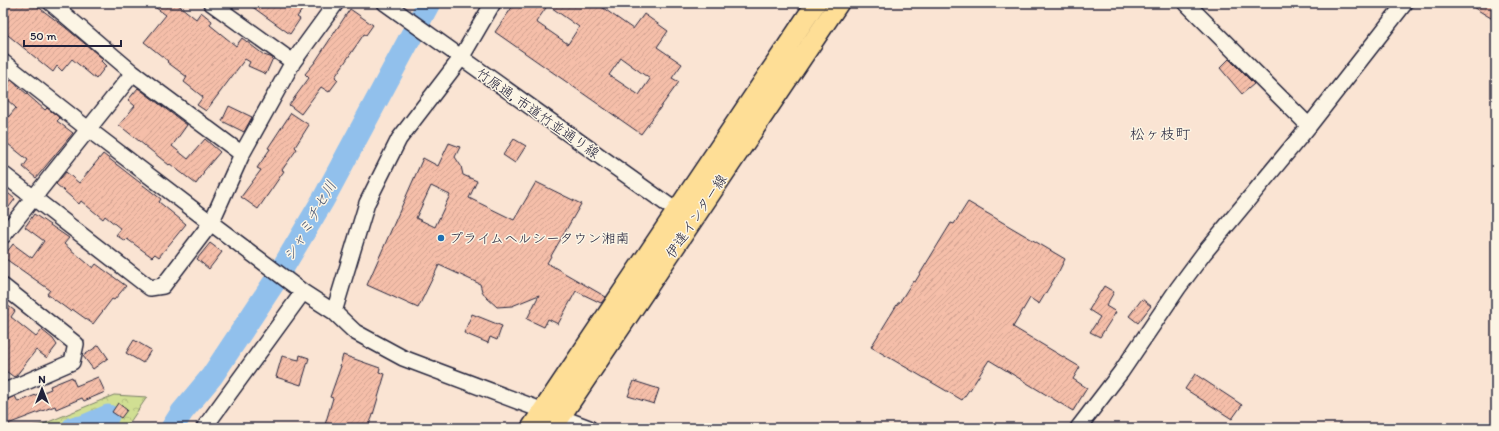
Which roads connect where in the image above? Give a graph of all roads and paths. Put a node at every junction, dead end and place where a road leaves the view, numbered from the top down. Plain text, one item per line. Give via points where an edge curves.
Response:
1 (51, 3) edge
2 (211, 3) edge
3 (336, 3) edge
4 (385, 3) edge
5 (493, 3) edge
6 (816, 3) edge
7 (839, 3) edge
8 (1186, 3) edge
9 (1405, 3) edge
10 (461, 58) junction
11 (3, 62) edge
12 (293, 62) junction
13 (133, 72) junction
14 (1309, 126) junction
15 (88, 129) junction
16 (242, 154) junction
17 (3, 174) edge
18 (33, 198) junction
19 (676, 212) junction
20 (692, 222) junction
21 (211, 223) junction
22 (3, 236) edge
23 (3, 286) edge
24 (299, 288) junction
25 (334, 312) junction
26 (3, 392) edge
27 (544, 410) junction
28 (557, 423) edge
29 (204, 428) edge
30 (531, 428) edge
31 (589, 428) edge
32 (1078, 428) edge

1 - 13 street
2 - 12 street
3 - 12 street
4 - 10 street, 竹原通, 市道竹並通り線
5 - 10 street
6 - 19 main road, 伊達インター線
7 - 20 main road, 伊達インター線
8 - 14 street
9 - 14 street
10 - 19 street, 竹原通, 市道竹並通り線
10 - 25 street via 399,139 365,210
11 - 15 street
12 - 16 street
13 - 15 street
13 - 16 street
14 - 32 street via 1204,253 1121,372
15 - 18 street
15 - 21 street
16 - 21 street
17 - 18 street
18 - 21 street via 150,288 163,286
18 - 22 street
19 - 20 street, 竹原通, 市道竹並通り線
19 - 27 main road, 伊達インター線
20 - 28 main road, 伊達インター線
21 - 24 street
23 - 26 street via 76,344 72,362
24 - 25 street
24 - 29 street
25 - 27 street via 355,332 403,358
27 - 28 street
27 - 30 main road, 伊達インター線
28 - 31 street

